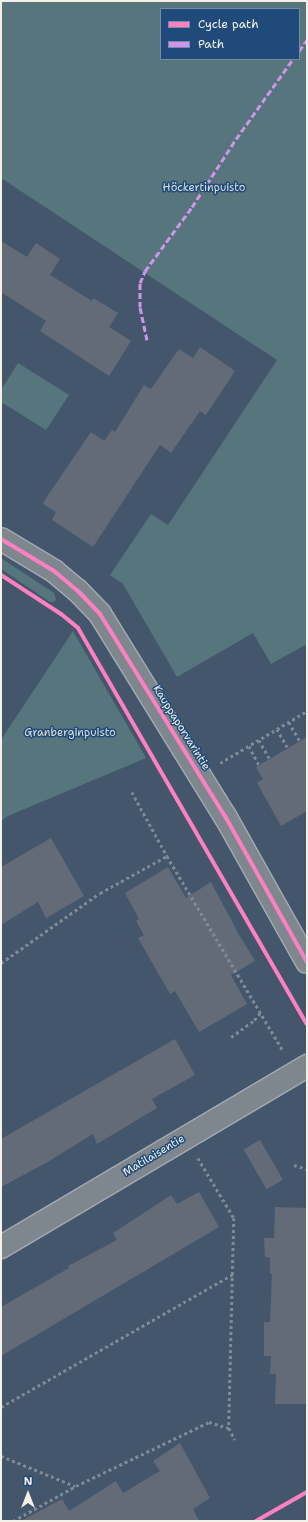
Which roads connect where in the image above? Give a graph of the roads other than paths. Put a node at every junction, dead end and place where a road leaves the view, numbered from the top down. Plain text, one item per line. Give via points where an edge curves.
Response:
1 (1, 538) edge
2 (307, 962) edge
3 (301, 1068) edge
4 (1, 1247) edge

1 - 2 street, Kauppaporvarintie via 54,571 78,590 100,614 200,775
3 - 4 street, Matilaisentie

